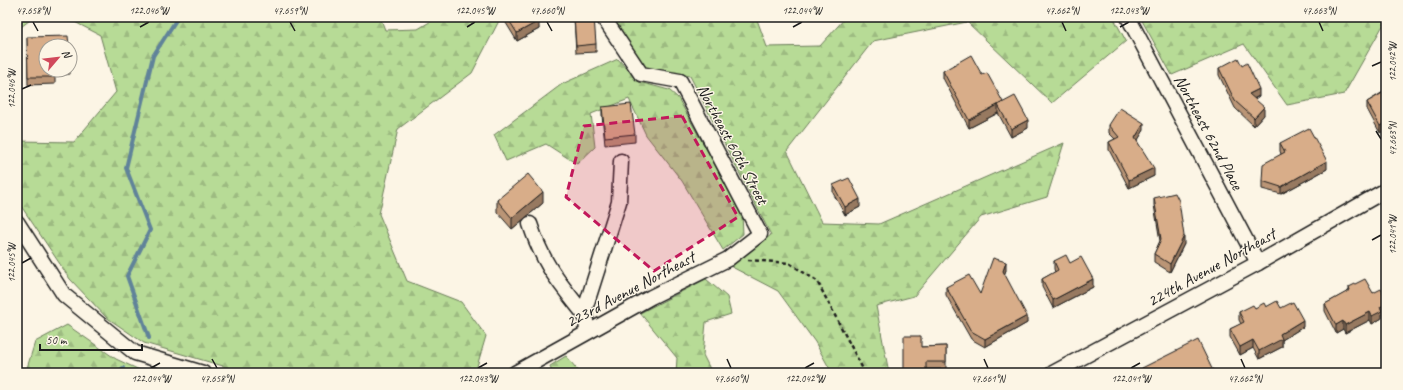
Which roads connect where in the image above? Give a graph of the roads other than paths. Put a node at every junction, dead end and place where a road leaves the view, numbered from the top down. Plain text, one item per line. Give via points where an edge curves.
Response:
1 (602, 17) edge
2 (1128, 17) edge
3 (621, 161) dead end
4 (1386, 190) edge
5 (17, 222) edge
6 (530, 224) dead end
7 (760, 234) joint
8 (1258, 263) junction
9 (584, 314) junction
10 (587, 332) junction
11 (203, 373) edge
12 (515, 373) edge
13 (1053, 373) edge

1 - 7 street, Northeast 60th Street via 641,74 680,81
2 - 8 street, Northeast 62nd Place
3 - 9 street via 618,202
4 - 8 street, 224th Avenue Northeast
5 - 11 street via 64,295 135,353
6 - 9 street via 539,251 553,275
7 - 10 street, 223rd Avenue Northeast via 728,259
8 - 13 street, 224th Avenue Northeast
9 - 10 street
10 - 12 street, 223rd Avenue Northeast

